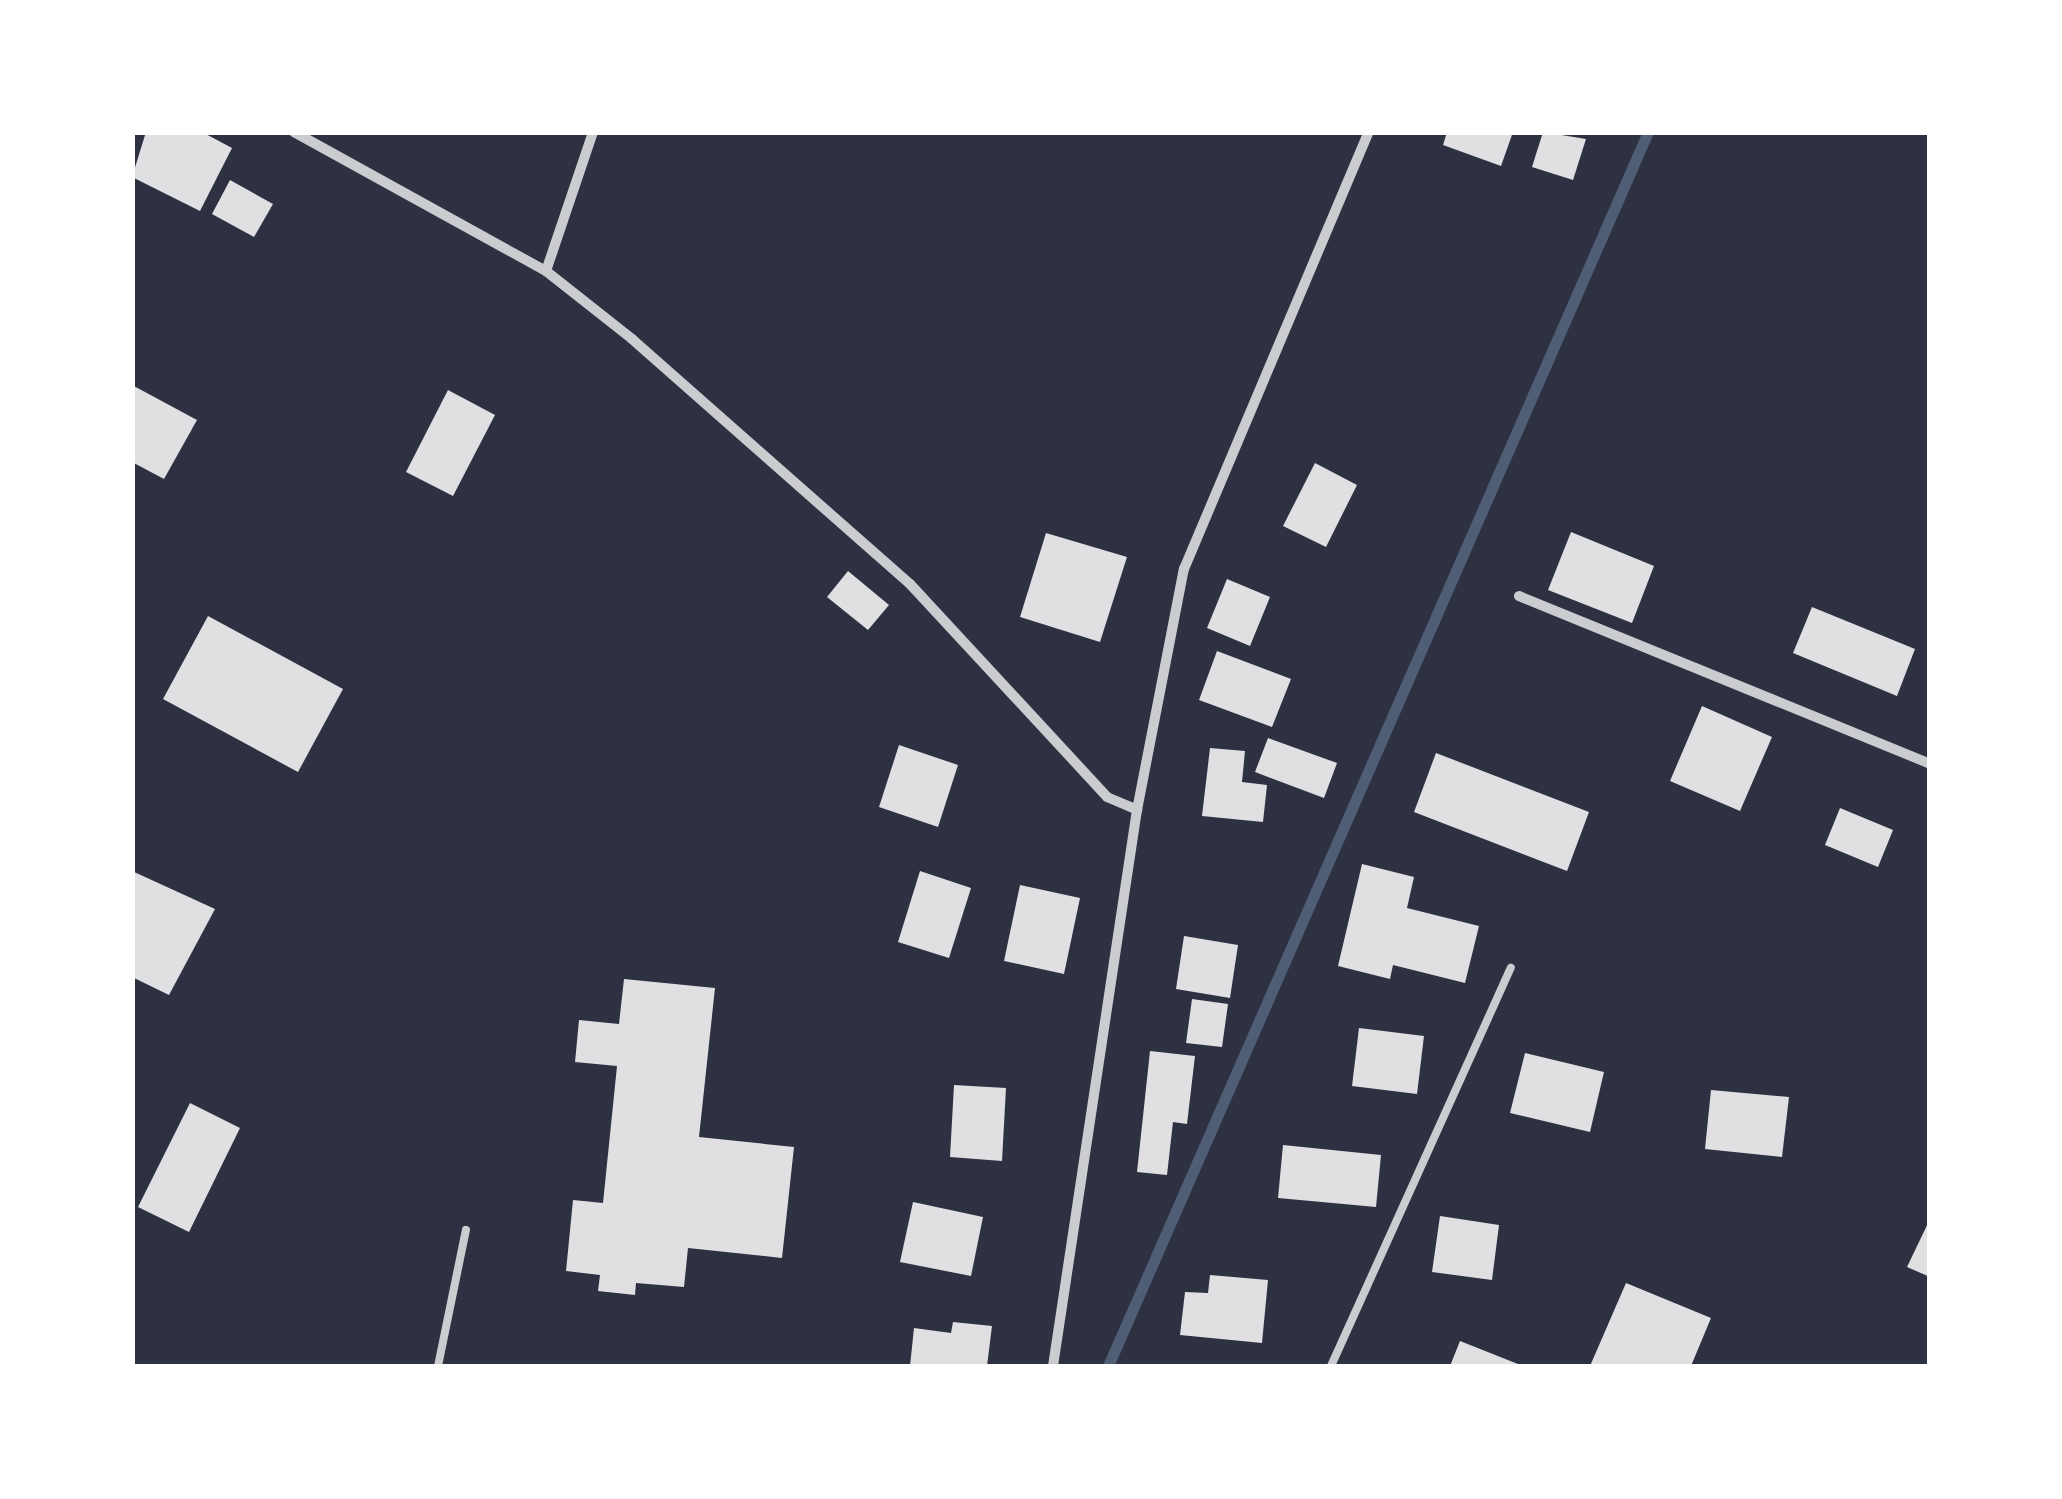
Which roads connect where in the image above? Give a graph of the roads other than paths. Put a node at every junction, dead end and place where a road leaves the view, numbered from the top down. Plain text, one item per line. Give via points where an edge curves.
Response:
1 (294, 132) edge
2 (593, 132) edge
3 (1368, 132) edge
4 (546, 271) junction
5 (1519, 596) dead end
6 (1930, 764) edge
7 (1137, 810) junction
8 (1511, 968) dead end
9 (466, 1230) dead end
10 (438, 1366) edge
11 (1054, 1366) edge
12 (1331, 1366) edge

1 - 4 street
2 - 4 street
3 - 7 street via 1184,568
4 - 7 street via 769,454 992,665 1107,797
5 - 6 street
7 - 11 street
8 - 12 lane
9 - 10 lane

